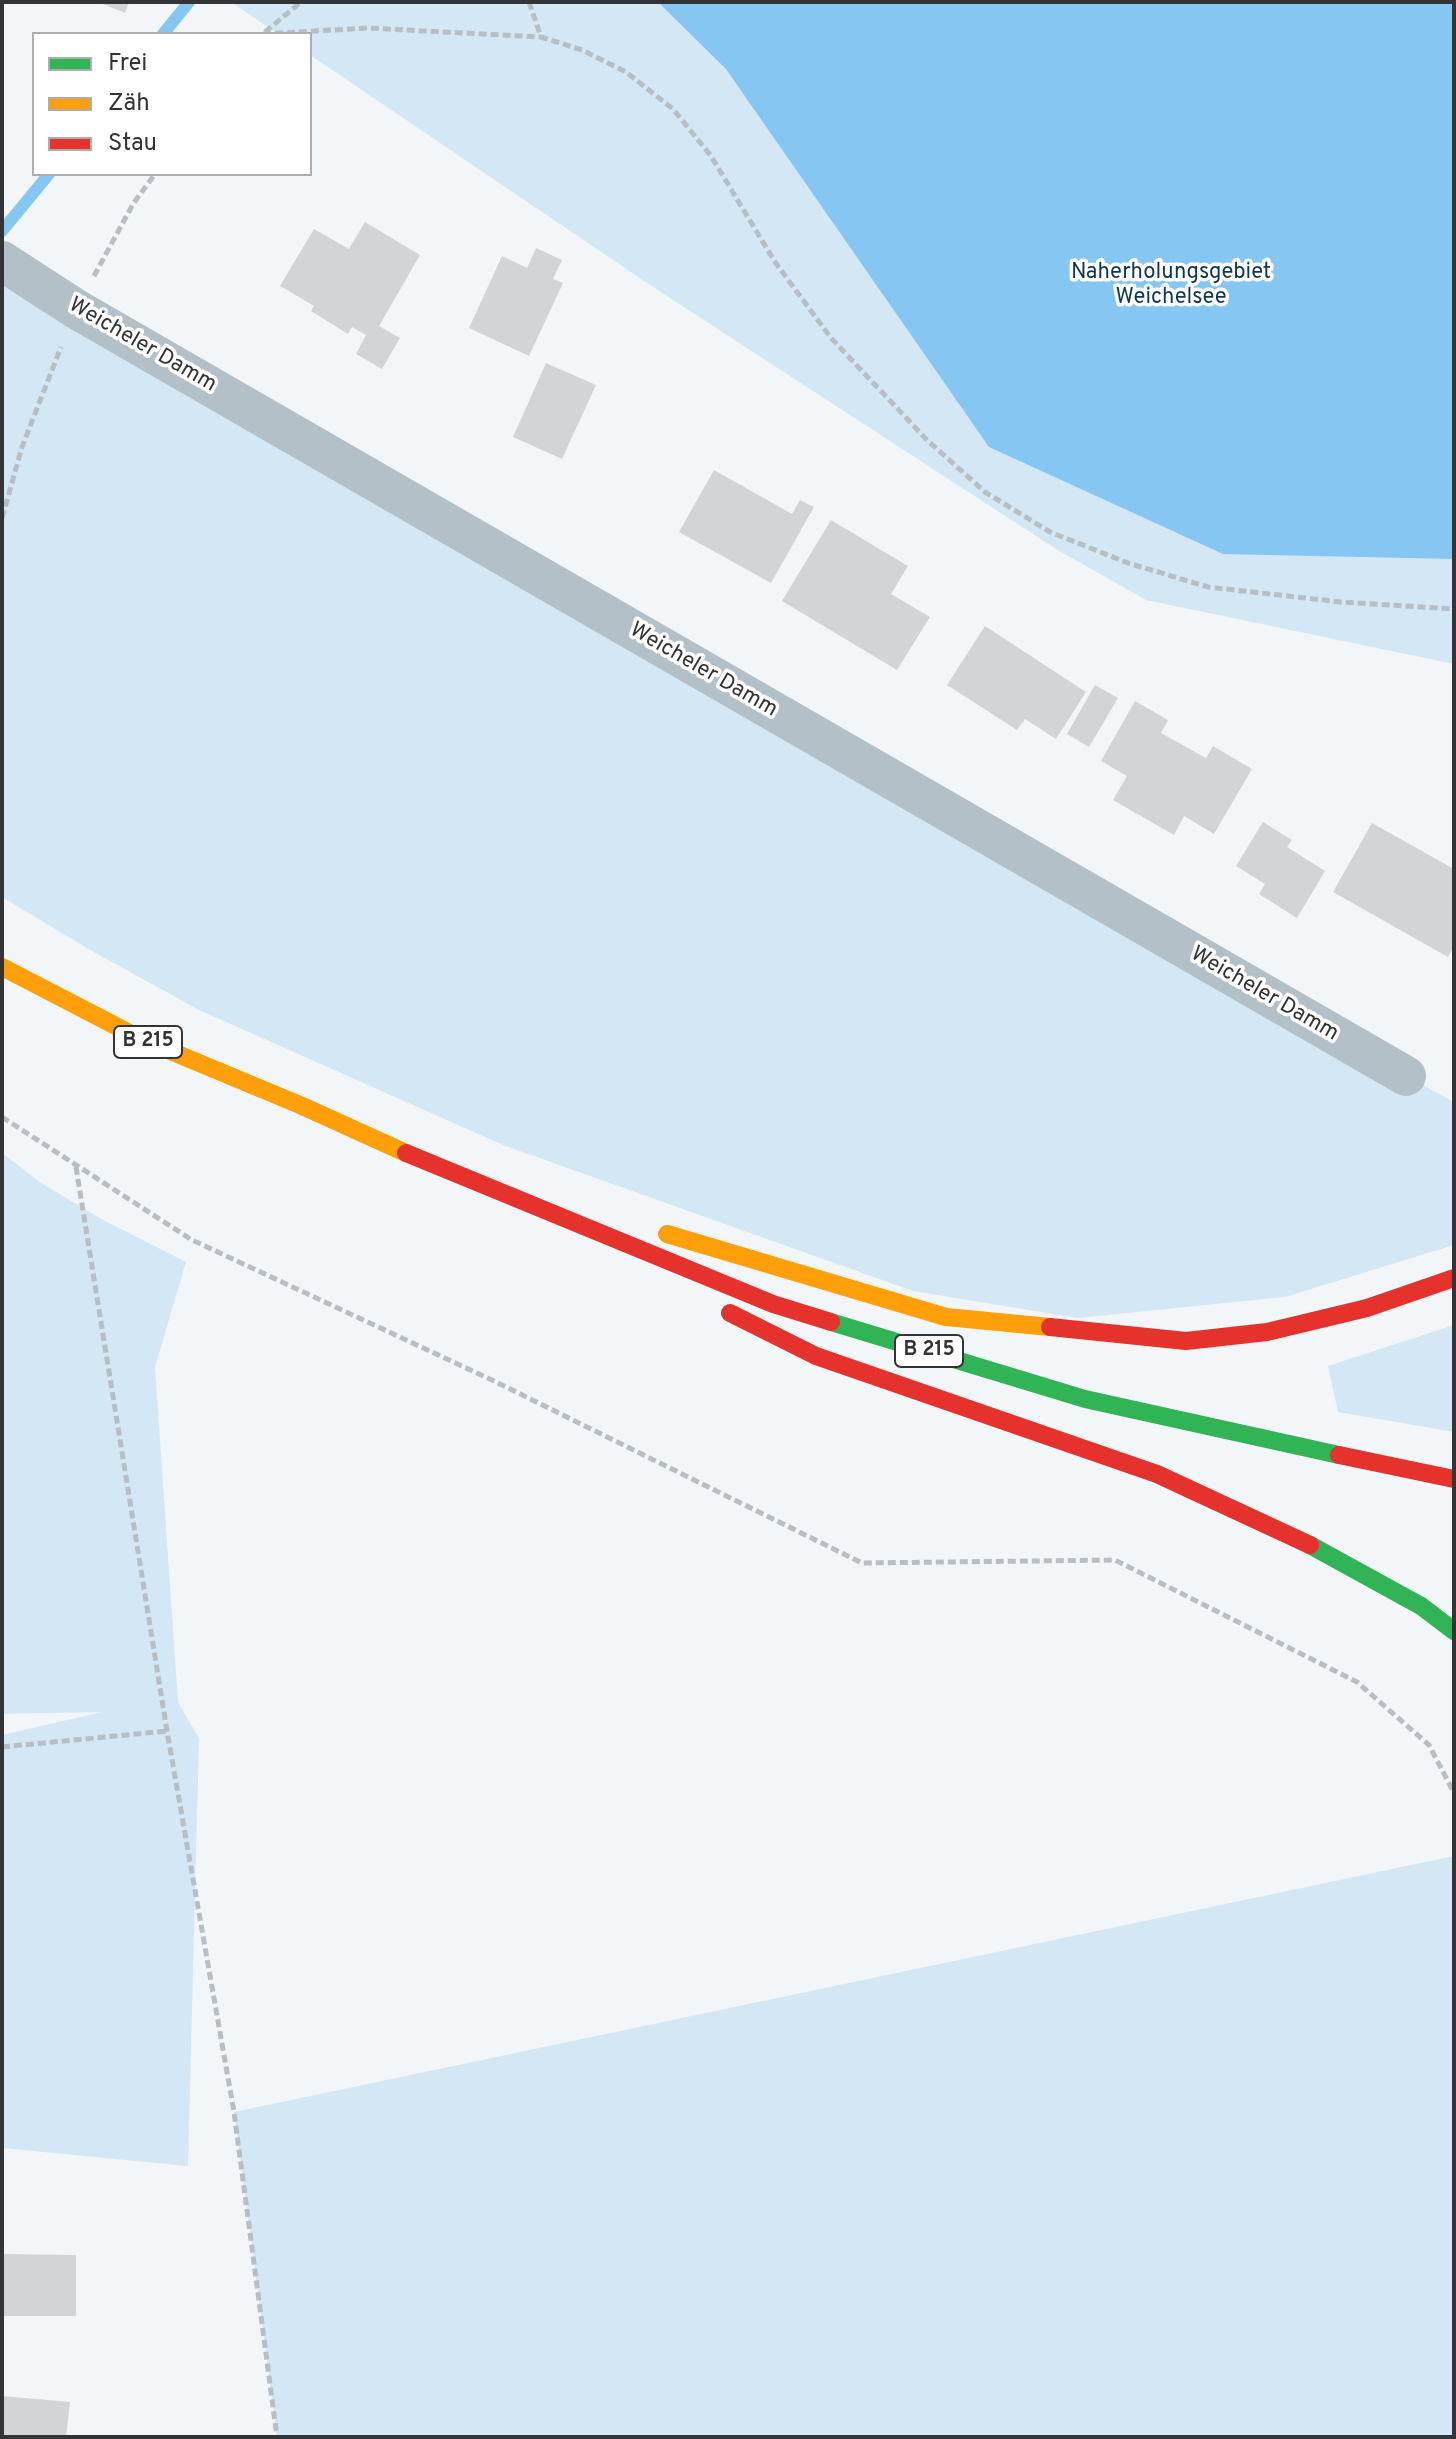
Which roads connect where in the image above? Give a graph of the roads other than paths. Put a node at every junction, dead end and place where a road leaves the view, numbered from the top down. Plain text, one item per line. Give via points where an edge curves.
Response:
1 (10, 266) edge
2 (2, 967) edge
3 (1406, 1076) dead end
4 (424, 1161) junction
5 (603, 1214) dead end
6 (647, 1228) dead end
7 (648, 1272) dead end
8 (1454, 1278) edge
9 (718, 1307) dead end
10 (1454, 1479) edge
11 (1454, 1631) edge

1 - 3 street, Weicheler Damm via 76,309
2 - 4 main road, B 215 via 139,1038
4 - 5 main road
4 - 7 main road
4 - 10 main road, B 215 via 773,1304 1085,1399
6 - 8 main road via 946,1317 1186,1341 1324,1319
9 - 11 main road via 816,1356 1157,1474 1309,1544 1421,1606

